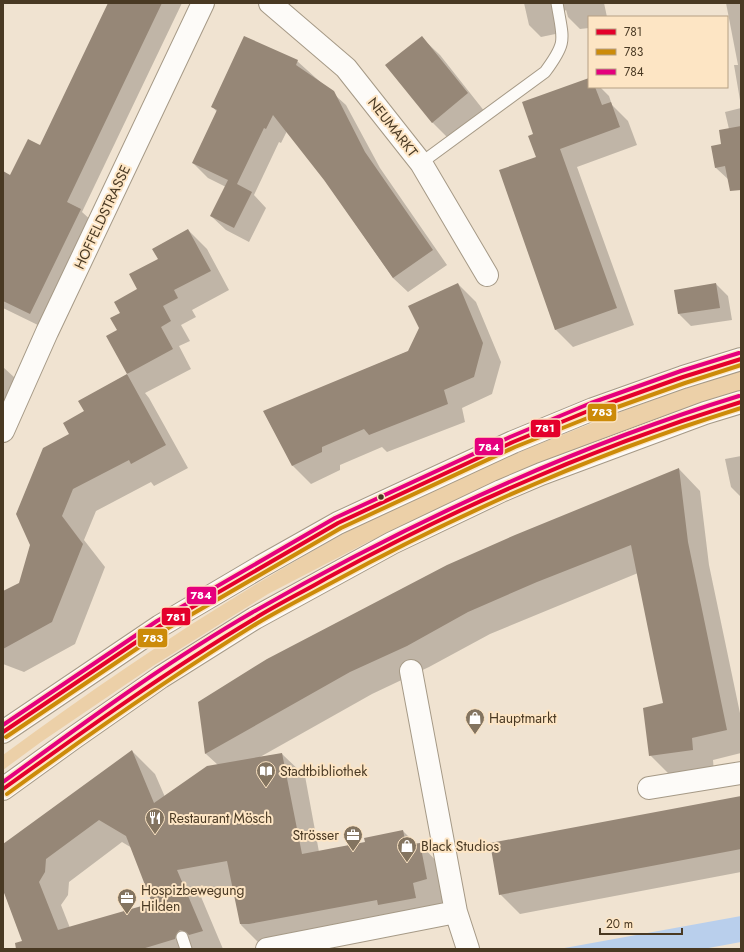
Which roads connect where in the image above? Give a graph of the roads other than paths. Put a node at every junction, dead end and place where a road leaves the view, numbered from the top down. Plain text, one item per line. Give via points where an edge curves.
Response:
1 (203, 3) edge
2 (270, 3) edge
3 (557, 3) edge
4 (421, 162) junction
5 (488, 275) dead end
6 (741, 359) edge
7 (741, 402) edge
8 (3, 431) edge
9 (411, 671) dead end
10 (3, 732) edge
11 (741, 773) edge
12 (649, 788) dead end
13 (3, 789) edge
14 (456, 912) junction
15 (182, 938) dead end
16 (186, 949) edge
17 (267, 949) edge
18 (468, 949) edge

1 - 8 main road, HOFFELDSTRASSE
2 - 4 main road, NEUMARKT via 346,68
3 - 4 lane via 564,40 559,53 545,72
4 - 5 main road, NEUMARKT
6 - 10 main road via 593,409 513,442 338,523 160,626
7 - 13 main road via 541,474 392,543 248,622 75,736
9 - 14 main road
11 - 12 main road
14 - 17 main road
14 - 18 main road
15 - 16 lane

